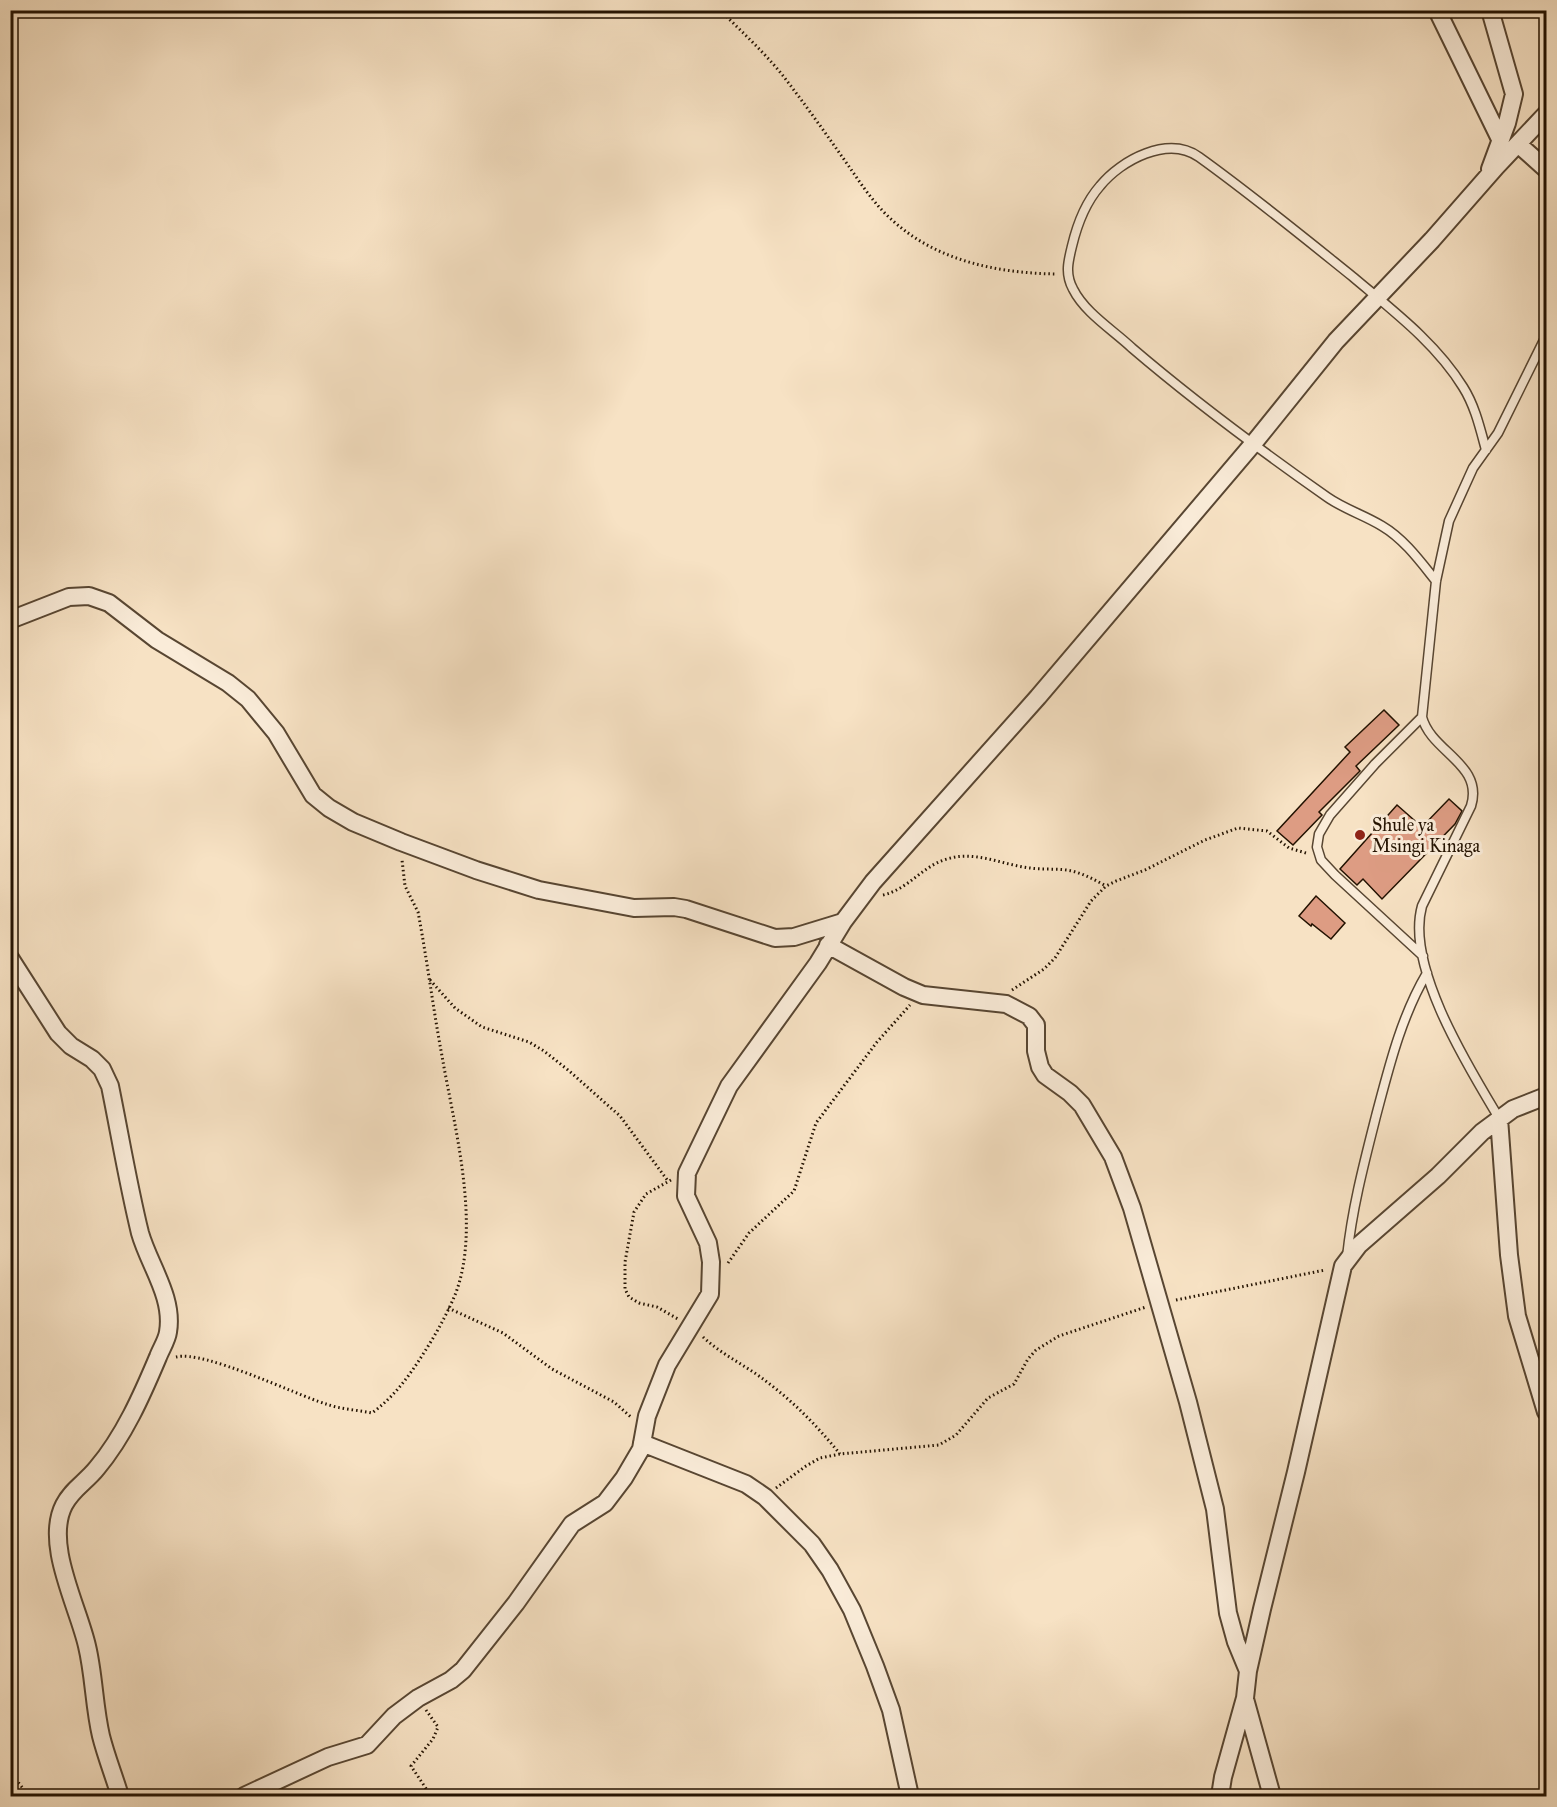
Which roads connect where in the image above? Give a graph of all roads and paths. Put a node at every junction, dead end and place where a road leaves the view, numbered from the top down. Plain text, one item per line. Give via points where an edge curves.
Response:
1 (720, 10) edge
2 (1437, 10) edge
3 (1490, 10) edge
4 (1546, 114) edge
5 (1500, 139) junction
6 (1518, 144) junction
7 (1546, 169) edge
8 (1488, 176) junction
9 (1067, 275) junction
10 (1377, 297) junction
11 (1546, 336) edge
12 (1253, 444) junction
13 (1486, 450) junction
14 (1436, 581) junction
15 (10, 620) edge
16 (1422, 717) junction
17 (401, 842) junction
18 (1321, 860) junction
19 (1106, 886) junction
20 (861, 899) junction
21 (843, 922) junction
22 (828, 945) junction
23 (1423, 956) junction
24 (10, 958) edge
25 (1427, 973) junction
26 (430, 980) junction
27 (923, 995) junction
28 (991, 1003) junction
29 (1546, 1096) edge
30 (1499, 1119) junction
31 (687, 1173) junction
32 (668, 1181) junction
33 (1345, 1263) junction
34 (726, 1268) dead end
35 (1159, 1303) junction
36 (448, 1308) junction
37 (691, 1326) junction
38 (155, 1364) junction
39 (1546, 1412) edge
40 (643, 1437) junction
41 (840, 1454) junction
42 (765, 1497) junction
43 (1248, 1671) junction
44 (418, 1698) junction
45 (1245, 1698) junction
46 (10, 1772) edge
47 (29, 1797) edge
48 (120, 1797) edge
49 (244, 1797) edge
50 (431, 1797) edge
51 (910, 1797) edge
52 (1220, 1797) edge
53 (1272, 1797) edge

1 - 9 path via 782,74 867,193 914,238 937,251 984,267
2 - 5 street
3 - 5 street via 1514,94
4 - 6 street
5 - 8 street
6 - 7 street
6 - 8 street
8 - 10 street
9 - 10 lane via 1075,234 1099,187 1126,164 1145,154 1171,149 1190,151 1248,192
9 - 12 lane via 1091,312
10 - 12 street via 1336,340
10 - 13 lane via 1440,356 1461,384 1472,401
11 - 13 lane
12 - 14 lane via 1331,500 1390,531
12 - 20 street
13 - 14 lane via 1473,468 1449,521
14 - 16 lane
15 - 17 street via 69,597 89,596 109,603 157,640 248,699 276,733 313,795 353,822
16 - 18 lane via 1330,815 1317,840
16 - 23 lane via 1426,728 1462,767 1474,788 1471,806 1422,906 1419,919
17 - 21 street via 539,890 634,908 686,909 775,938 794,937
17 - 26 path via 405,886 418,912
18 - 19 path via 1293,850 1267,831 1238,828
18 - 23 lane
19 - 20 path via 1070,870 1027,868 979,857 959,857 935,864 897,892
19 - 28 path via 1091,901 1055,958
20 - 21 street
21 - 22 street
22 - 27 street
22 - 31 street via 729,1086
23 - 25 lane
24 - 38 street via 58,1034 102,1069 110,1086 141,1236 170,1315 168,1334
25 - 30 lane via 1471,1072
25 - 33 lane via 1412,999 1386,1077 1352,1217
26 - 32 path via 455,1008 482,1027 529,1041 568,1070 620,1116
26 - 36 path via 466,1217 463,1259
27 - 28 street
27 - 34 path via 877,1042 816,1123 794,1191 749,1233
28 - 35 street via 1006,1004 1029,1016 1035,1024 1040,1067 1082,1105 1113,1157
29 - 30 street
30 - 33 street via 1359,1245
30 - 39 street via 1517,1316
31 - 32 path
31 - 37 street via 686,1196 708,1243 711,1280 710,1294
32 - 37 path via 646,1194 634,1212 625,1262 625,1288 629,1297 639,1303 657,1307
33 - 35 path
33 - 43 street
35 - 41 path via 1045,1344 1028,1359 1014,1384 988,1398 956,1436 939,1445
35 - 43 street via 1215,1509 1228,1613
36 - 38 path via 406,1381 372,1413 328,1405 208,1359 183,1355
36 - 40 path via 503,1333 552,1369 614,1402
37 - 40 street via 655,1392
37 - 41 path via 789,1400
38 - 48 street via 108,1454 96,1471 74,1489 63,1506 57,1527 59,1549 87,1646 101,1736
40 - 42 street via 746,1484
40 - 44 street via 638,1458 609,1499 572,1524 463,1670
41 - 42 path via 806,1466
42 - 51 street via 812,1544 852,1610 891,1710
43 - 45 street
44 - 49 street via 394,1716 367,1745 328,1757
44 - 50 path via 438,1727 411,1765
45 - 52 street
45 - 53 street
46 - 47 path

